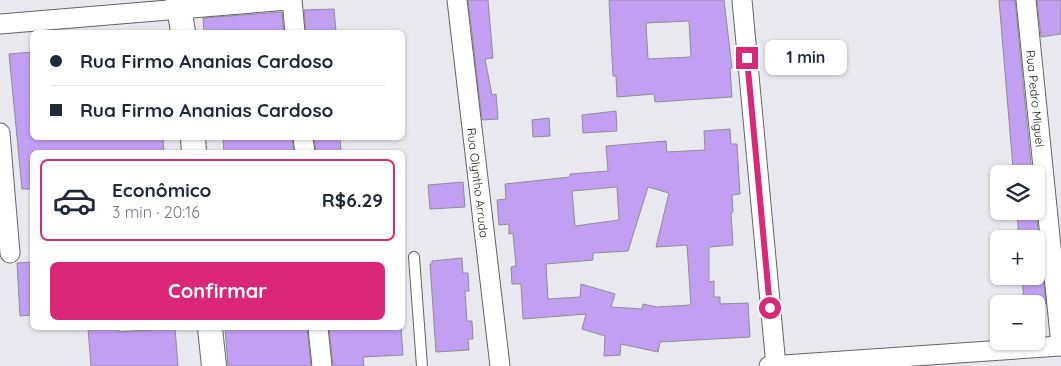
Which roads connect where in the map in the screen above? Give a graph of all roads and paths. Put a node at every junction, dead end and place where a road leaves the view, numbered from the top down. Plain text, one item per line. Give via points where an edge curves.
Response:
1 (288, 0) edge
2 (292, 0) edge
3 (457, 0) edge
4 (742, 0) edge
5 (1026, 0) edge
6 (184, 11) edge
7 (0, 24) edge
8 (295, 30) edge
9 (0, 133) edge
10 (1, 152) edge
11 (10, 253) dead end
12 (414, 257) dead end
13 (210, 330) edge
14 (318, 330) edge
15 (1061, 345) edge
16 (214, 366) edge
17 (322, 366) edge
18 (422, 366) edge
19 (500, 366) edge
20 (769, 366) edge
21 (776, 366) edge

1 - 6 street
2 - 8 street
3 - 19 street, Rua Olyntho Arruda
4 - 21 street
5 - 15 street, Rua Pedro Miguel
6 - 7 street
9 - 10 street
10 - 11 street
12 - 18 lane
13 - 16 street
14 - 17 street
15 - 21 street
20 - 21 street

